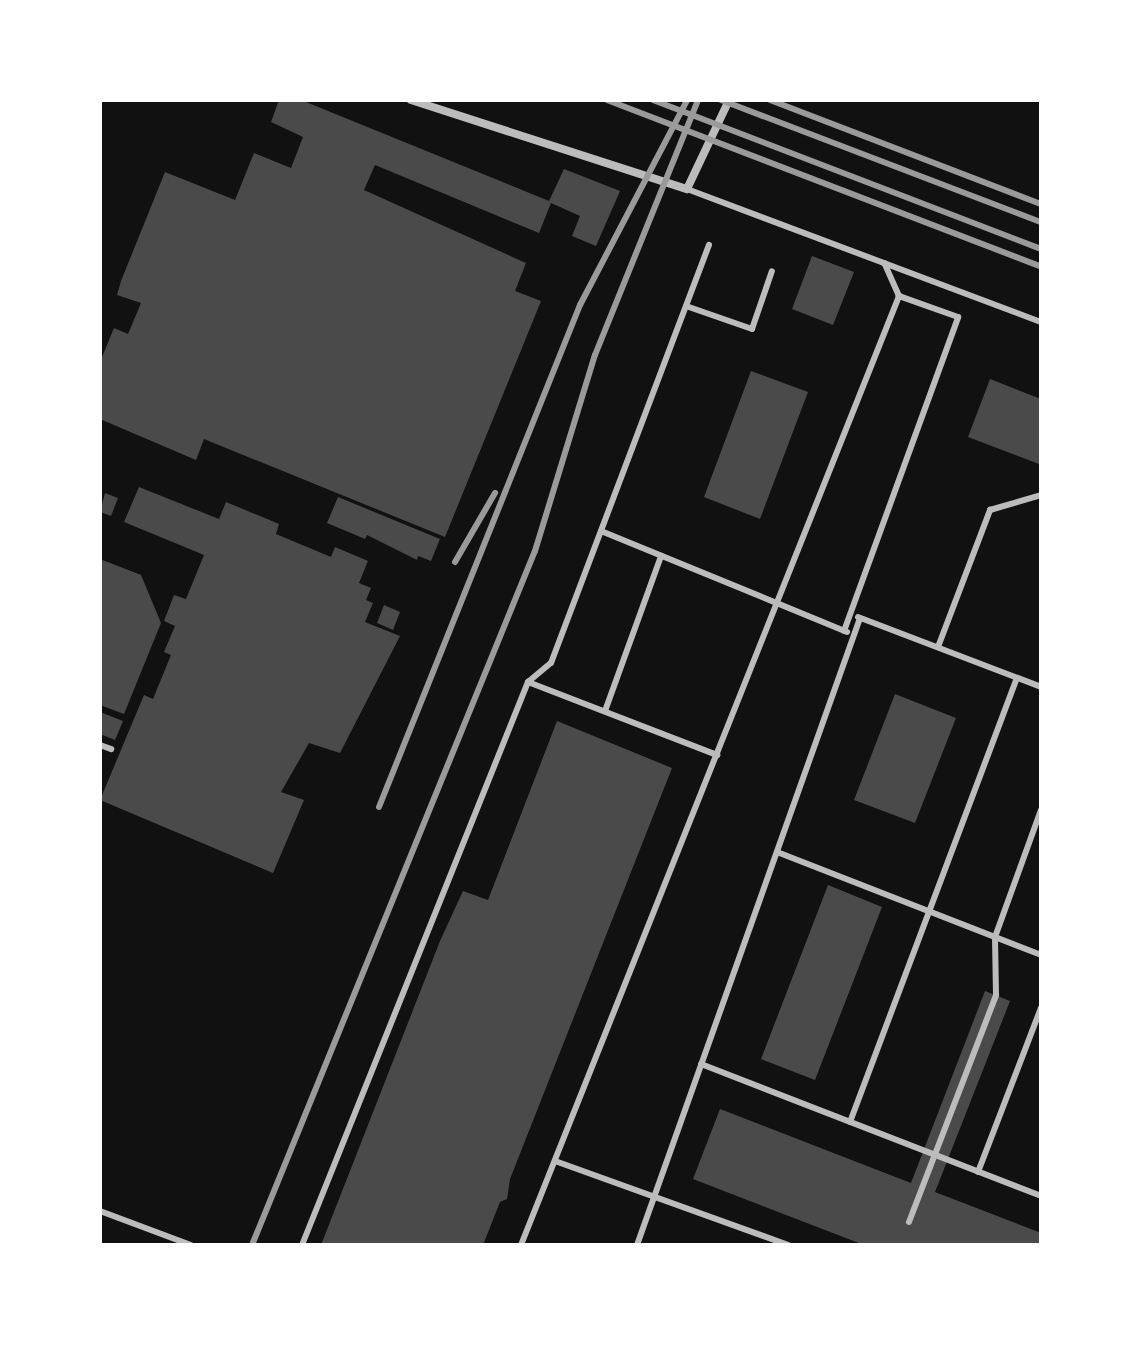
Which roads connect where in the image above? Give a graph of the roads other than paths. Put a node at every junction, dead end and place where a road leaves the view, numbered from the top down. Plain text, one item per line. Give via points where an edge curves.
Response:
1 (411, 100) edge
2 (729, 100) edge
3 (687, 189) junction
4 (709, 245) dead end
5 (884, 263) junction
6 (772, 271) dead end
7 (899, 296) junction
8 (686, 306) junction
9 (1041, 322) edge
10 (1041, 495) edge
11 (601, 531) junction
12 (661, 556) junction
13 (777, 604) junction
14 (850, 614) junction
15 (860, 618) junction
16 (844, 631) junction
17 (854, 635) junction
18 (938, 647) junction
19 (1017, 678) junction
20 (528, 682) junction
21 (1041, 687) edge
22 (605, 711) junction
23 (100, 745) edge
24 (111, 749) dead end
25 (717, 755) junction
26 (1041, 810) edge
27 (777, 852) junction
28 (929, 911) junction
29 (995, 937) junction
30 (1041, 955) edge
31 (1041, 1008) edge
32 (701, 1064) junction
33 (850, 1122) junction
34 (555, 1161) junction
35 (978, 1172) junction
36 (1041, 1196) edge
37 (654, 1197) junction
38 (100, 1211) edge
39 (909, 1222) dead end
40 (191, 1245) edge
41 (302, 1245) edge
42 (521, 1245) edge
43 (637, 1245) edge
44 (788, 1245) edge

1 - 3 street
2 - 3 street
3 - 5 lane
4 - 8 lane
5 - 7 lane
5 - 9 lane
6 - 8 lane via 752,329
7 - 13 lane
7 - 14 lane via 958,317
8 - 11 lane
10 - 18 lane via 990,510
11 - 12 lane
11 - 20 lane via 551,663
12 - 13 lane
12 - 22 lane
13 - 16 lane
13 - 25 lane
14 - 15 lane
14 - 16 lane
15 - 17 lane
15 - 18 lane
16 - 17 lane
17 - 27 lane
18 - 19 lane
19 - 21 lane
19 - 28 lane
20 - 22 lane
20 - 41 lane
22 - 25 lane
23 - 24 lane
25 - 34 lane
26 - 29 lane
27 - 28 lane
27 - 32 lane
28 - 29 lane
28 - 33 lane
29 - 30 lane
29 - 39 lane via 996,995
31 - 35 lane
32 - 33 lane
32 - 37 lane
33 - 35 lane
34 - 37 lane
34 - 42 lane
35 - 36 lane
37 - 43 lane
37 - 44 lane
38 - 40 lane

